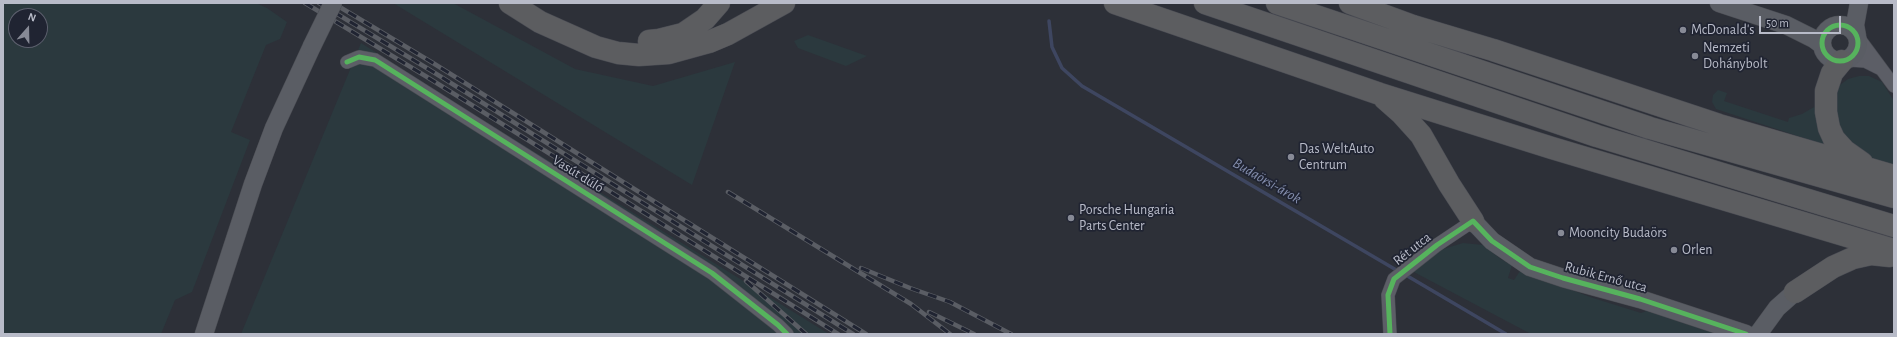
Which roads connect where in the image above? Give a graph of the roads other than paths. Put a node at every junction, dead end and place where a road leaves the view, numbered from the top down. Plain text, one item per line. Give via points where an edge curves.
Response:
1 (333, 3) edge
2 (510, 3) edge
3 (537, 3) edge
4 (719, 3) edge
5 (784, 3) edge
6 (1115, 3) edge
7 (1205, 3) edge
8 (1277, 3) edge
9 (1350, 3) edge
10 (1377, 3) edge
11 (1719, 3) edge
12 (1856, 3) edge
13 (1859, 3) edge
14 (1829, 34) junction
15 (1857, 36) junction
16 (1492, 50) junction
17 (1845, 61) junction
18 (347, 62) dead end
19 (1884, 71) junction
20 (1894, 86) edge
21 (1380, 94) junction
22 (1870, 169) junction
23 (1894, 176) edge
24 (1894, 197) edge
25 (1473, 221) junction
26 (1894, 226) edge
27 (1894, 250) edge
28 (1894, 257) edge
29 (1795, 292) joint
30 (204, 334) edge
31 (787, 334) edge
32 (1390, 334) edge
33 (1746, 334) edge
34 (1758, 334) edge

1 - 30 street, bridge via 274,128 252,184
2 - 5 highway via 540,22 596,48 639,55 669,53 709,42
3 - 4 highway via 562,18 602,36 646,41 683,34 705,19
6 - 21 highway
7 - 26 highway via 1597,136
8 - 24 highway via 1650,128
9 - 16 highway via 1413,26
10 - 16 highway
11 - 14 street via 1786,25
12 - 14 street
13 - 15 street via 1855,25
14 - 15 street via 1849,28
14 - 17 street via 1824,51 1831,59
15 - 17 street via 1856,52
15 - 19 street
16 - 22 highway via 1719,125
17 - 19 street via 1865,61
17 - 22 highway via 1832,73 1826,91 1829,128 1834,139 1845,151
18 - 31 street, Vasút dűlő via 359,57 375,60 712,273
19 - 20 street
21 - 25 highway via 1421,135
21 - 27 highway
22 - 23 highway
25 - 32 street, Rét utca via 1437,244 1394,279 1388,295
25 - 33 street, Rubik Ernő utca via 1492,241 1530,267 1640,299
28 - 29 highway via 1871,254 1853,258 1833,267
29 - 34 street via 1777,308

